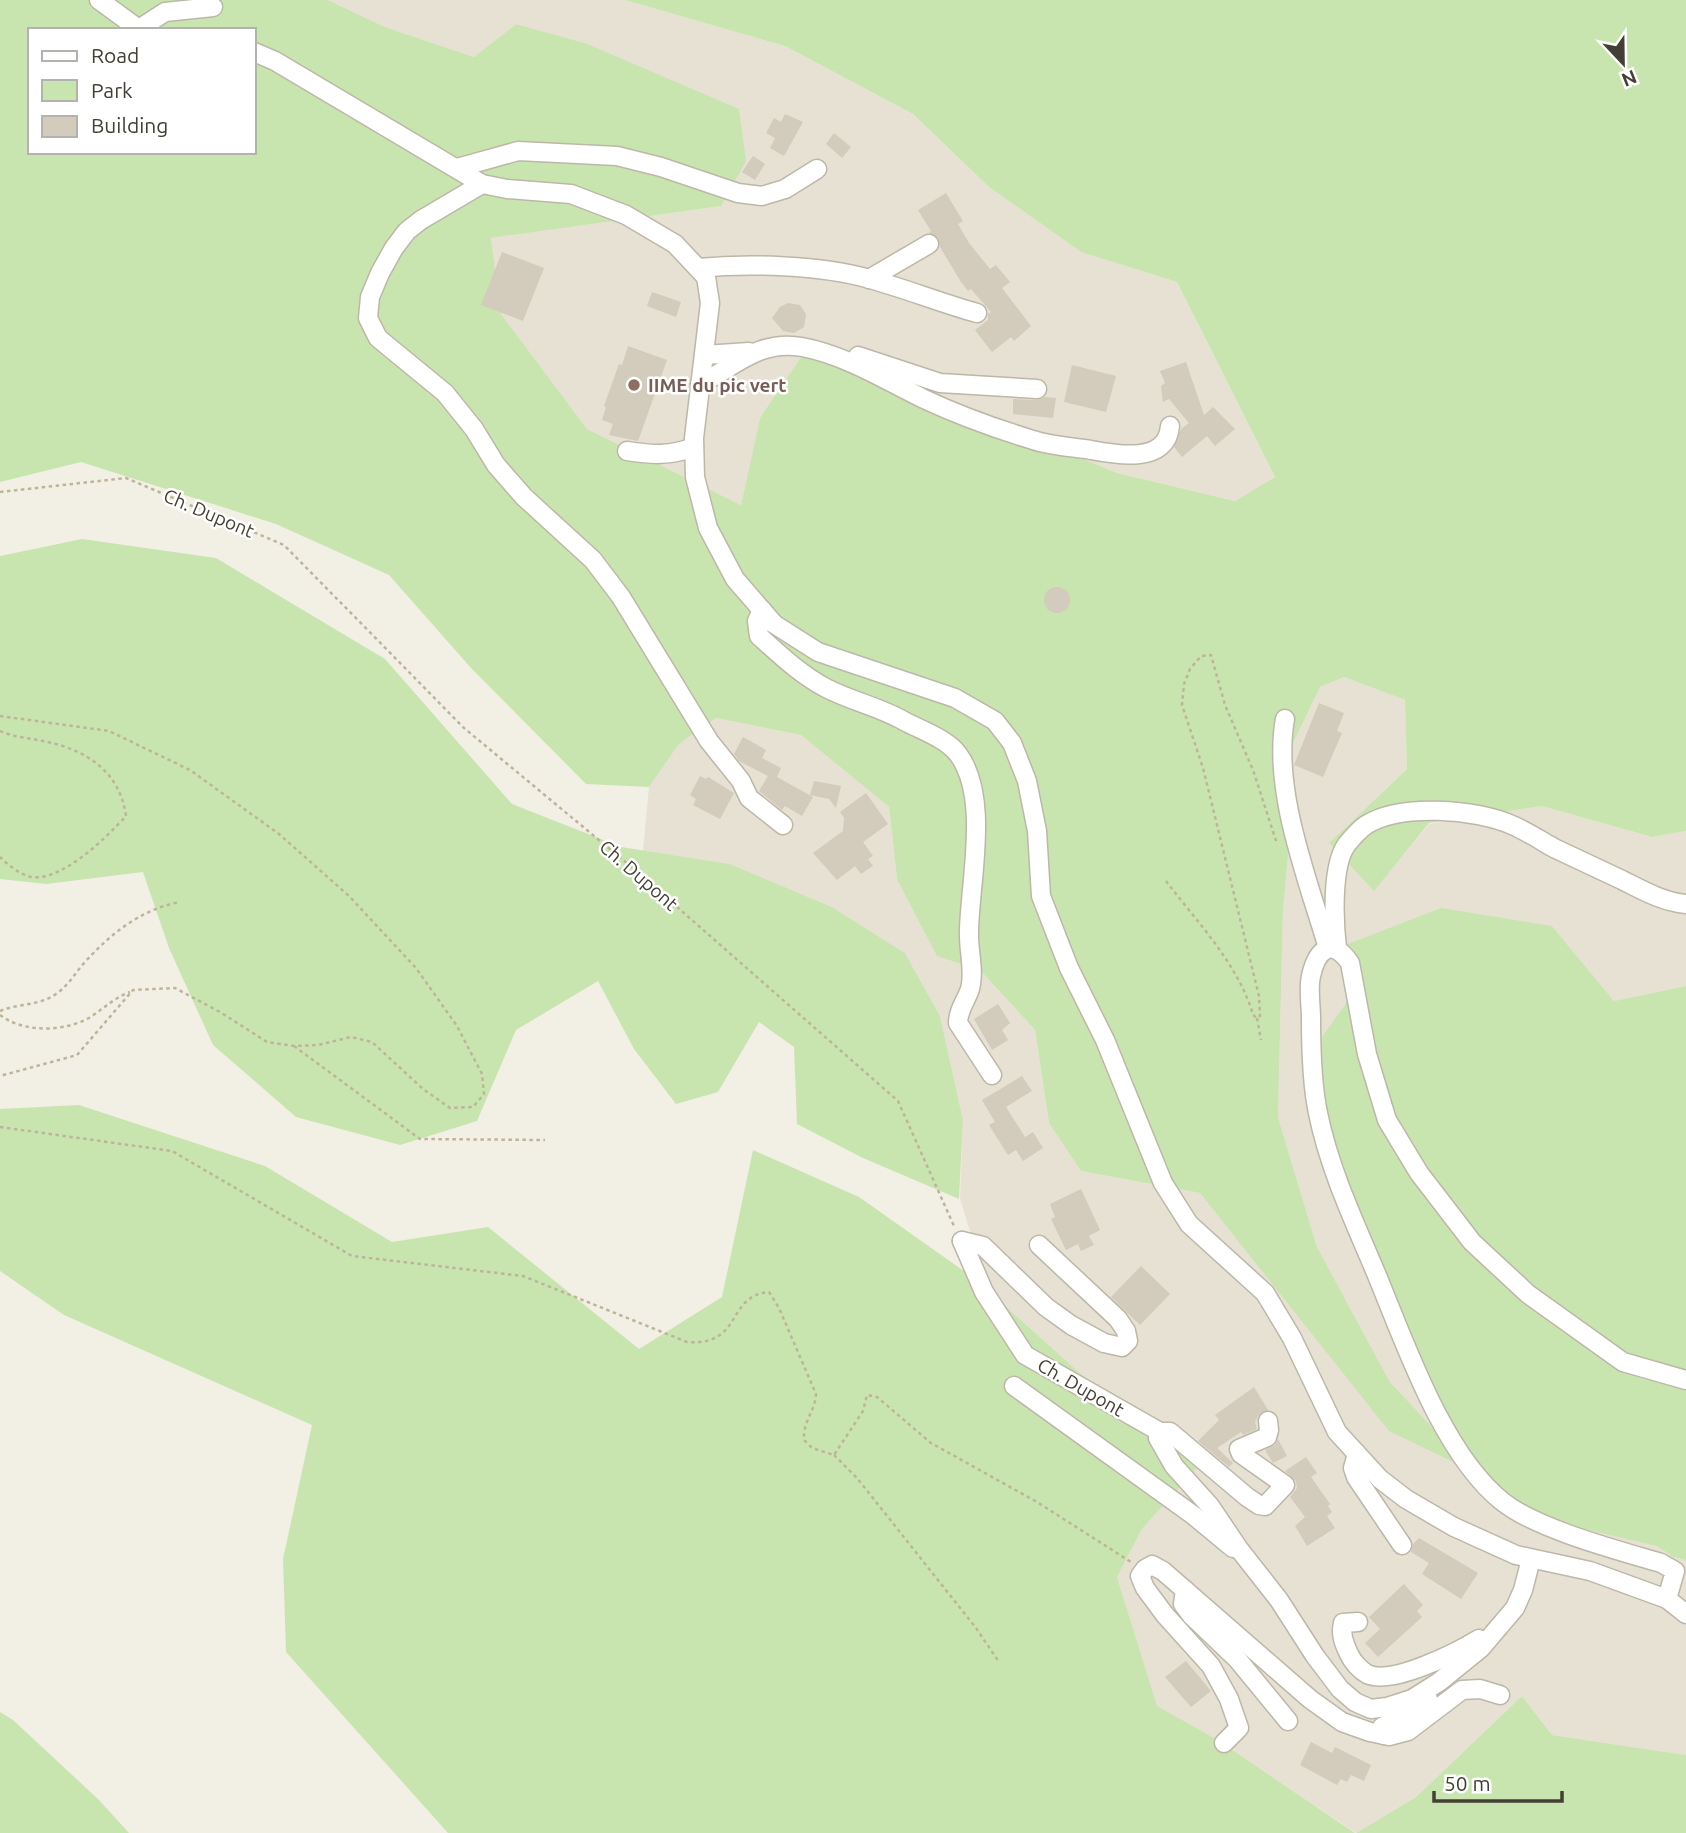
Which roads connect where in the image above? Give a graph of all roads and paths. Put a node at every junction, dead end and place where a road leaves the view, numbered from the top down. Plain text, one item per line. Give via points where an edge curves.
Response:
1 (99, 0) edge
2 (213, 7) dead end
3 (139, 28) edge
4 (141, 28) edge
5 (256, 53) edge
6 (457, 169) junction
7 (817, 169) dead end
8 (482, 184) junction
9 (929, 244) dead end
10 (698, 268) junction
11 (869, 279) junction
12 (978, 313) dead end
13 (799, 346) junction
14 (752, 352) junction
15 (704, 355) junction
16 (700, 384) junction
17 (1037, 389) dead end
18 (1170, 426) dead end
19 (694, 447) junction
20 (627, 451) dead end
21 (0, 492) edge
22 (762, 610) junction
23 (0, 716) edge
24 (1284, 719) dead end
25 (0, 731) edge
26 (783, 825) dead end
27 (1279, 849) dead end
28 (0, 857) edge
29 (1166, 881) dead end
30 (179, 902) dead end
31 (1686, 904) edge
32 (1332, 948) junction
33 (133, 990) junction
34 (0, 1013) edge
35 (1257, 1018) junction
36 (1261, 1040) dead end
37 (294, 1046) junction
38 (992, 1075) dead end
39 (0, 1076) edge
40 (0, 1127) edge
41 (545, 1140) dead end
42 (962, 1241) junction
43 (1039, 1245) dead end
44 (1686, 1380) edge
45 (1014, 1386) dead end
46 (1268, 1421) dead end
47 (1160, 1432) junction
48 (1357, 1454) junction
49 (834, 1455) junction
50 (1402, 1545) dead end
51 (1242, 1553) junction
52 (1531, 1559) junction
53 (1144, 1570) junction
54 (1681, 1571) edge
55 (1185, 1590) junction
56 (1667, 1599) junction
57 (1686, 1614) edge
58 (1358, 1622) dead end
59 (1499, 1626) junction
60 (999, 1662) dead end
61 (1439, 1682) junction
62 (1500, 1695) dead end
63 (1288, 1721) dead end
64 (1384, 1735) junction
65 (1224, 1744) dead end

1 - 3 street
2 - 4 street via 165,12
5 - 6 street
6 - 7 street via 518,151 605,155 762,196 785,189
6 - 8 street
8 - 10 street via 571,194 626,215 675,244
8 - 26 street via 421,220 394,248 370,297 369,318 378,338 445,393 524,497 593,560 749,799
9 - 11 street
10 - 11 street via 814,269
10 - 15 street via 706,277 710,303
11 - 12 street
13 - 14 street
13 - 17 street via 856,356 940,383
13 - 18 street via 1035,441 1112,454 1150,452 1161,448
14 - 15 street
14 - 16 street
15 - 16 street
16 - 19 street
19 - 20 street via 655,455
19 - 22 street via 695,477 708,528 735,579
21 - 42 path, Ch. Dupont via 126,478 284,545 464,728 635,870 898,1101
22 - 38 street via 757,621 759,636 799,671 936,738 957,752 968,771 975,800 968,935 971,980 958,1023
22 - 48 street via 774,624 818,652 954,698 995,721 1012,744 1027,782 1037,831 1041,896 1163,1183 1189,1224 1265,1293 1337,1432
23 - 37 path via 109,731 190,770 279,834 349,895 416,968 457,1026 482,1074 484,1094 473,1107 450,1108 372,1042 351,1037
24 - 32 street via 1281,739 1290,817
25 - 28 path via 77,750 114,780 124,799 126,817 98,844 51,875 28,876
27 - 35 path via 1225,705 1212,654 1201,656 1184,684 1182,705 1203,768 1259,996
29 - 35 path via 1230,966
30 - 34 path via 135,918 98,948 55,995
31 - 32 street via 1647,892 1486,816 1460,812 1394,815 1367,825 1346,845 1335,896
32 - 44 street via 1343,952 1350,963 1367,1054 1387,1120 1419,1173 1472,1242 1528,1294 1623,1362
32 - 54 street via 1318,956 1311,977 1318,1113 1340,1187 1421,1384 1473,1472 1518,1513
33 - 34 path via 66,1027 24,1026
33 - 37 path via 175,988 267,1042
33 - 39 path via 77,1055
35 - 36 path
37 - 41 path via 420,1139
40 - 49 path via 172,1151 352,1256 523,1276 687,1342 717,1339 729,1328 738,1309 758,1293 769,1292 816,1394 803,1428 804,1440 812,1448
42 - 43 street via 983,1246 1071,1325 1122,1347 1128,1341 1118,1319
42 - 47 street, Ch. Dupont via 984,1292 1025,1354
45 - 51 street
46 - 47 street, Ch. Dupont via 1267,1437 1239,1449 1285,1485 1265,1506 1247,1497 1170,1432
47 - 51 street via 1158,1437 1174,1466 1210,1506
48 - 50 street via 1356,1477
48 - 52 street via 1380,1479 1418,1507
49 - 53 path via 863,1411 867,1395 877,1397 931,1443 1037,1502
49 - 60 path via 857,1478
51 - 61 street via 1315,1656 1354,1702 1371,1709 1387,1707 1412,1699
52 - 56 street via 1590,1571
52 - 59 street via 1515,1608
53 - 55 street via 1152,1565
53 - 65 street via 1140,1576 1144,1588 1210,1665 1229,1699 1239,1728
54 - 56 street
55 - 63 street via 1183,1604 1192,1616 1238,1660
55 - 64 street via 1310,1699 1342,1721
56 - 57 street
58 - 59 street via 1343,1623 1340,1631 1350,1657 1367,1674 1377,1676 1417,1668 1467,1647
59 - 61 street via 1481,1648
61 - 64 street via 1422,1706 1382,1727
62 - 64 street via 1462,1690 1408,1731

